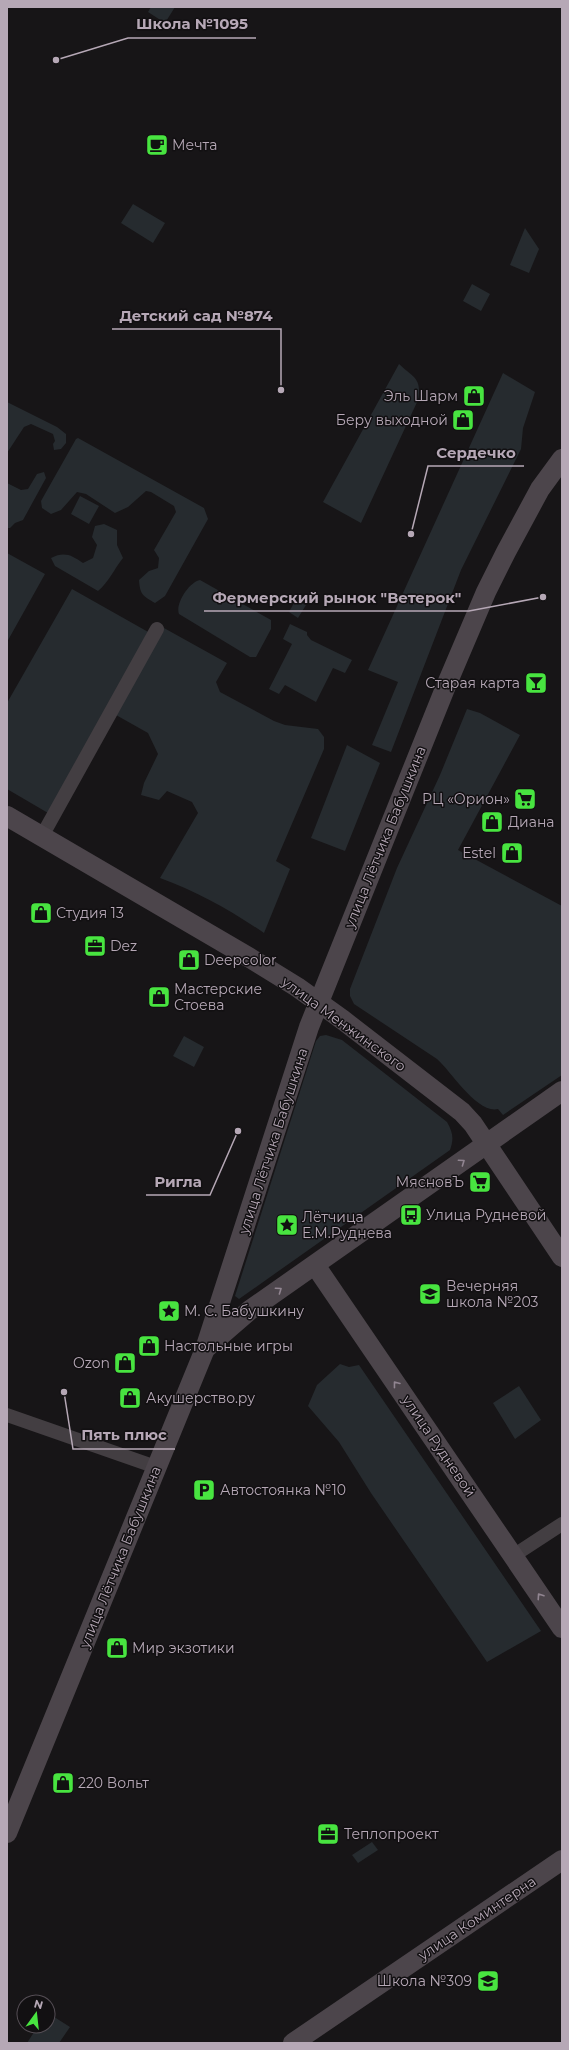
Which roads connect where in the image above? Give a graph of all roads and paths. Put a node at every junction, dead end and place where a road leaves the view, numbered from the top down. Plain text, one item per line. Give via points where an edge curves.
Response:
1 (562, 459) edge
2 (157, 629) dead end
3 (7, 816) edge
4 (42, 836) junction
5 (318, 1003) junction
6 (562, 1091) edge
7 (486, 1145) junction
8 (562, 1257) edge
9 (315, 1265) junction
10 (205, 1350) junction
11 (7, 1415) edge
12 (156, 1467) junction
13 (562, 1524) edge
14 (512, 1556) junction
15 (562, 1628) edge
16 (7, 1833) edge
17 (562, 1860) edge
18 (293, 2043) edge

1 - 5 main road, улица Лётчика Бабушкина via 540,490 486,592
2 - 4 street
3 - 4 main road, улица Менжинского
4 - 5 main road, улица Менжинского via 250,958
5 - 7 main road, улица Менжинского via 462,1112
5 - 10 main road, улица Лётчика Бабушкина
6 - 7 main road
7 - 8 main road, улица Менжинского
9 -> 7 main road
10 -> 9 main road via 250,1310
14 -> 9 main road, улица Рудневой
10 - 12 main road, улица Лётчика Бабушкина
11 - 12 street
12 - 16 main road, улица Лётчика Бабушкина
13 - 14 street
15 -> 14 main road, улица Рудневой
17 - 18 main road, улица Коминтерна

